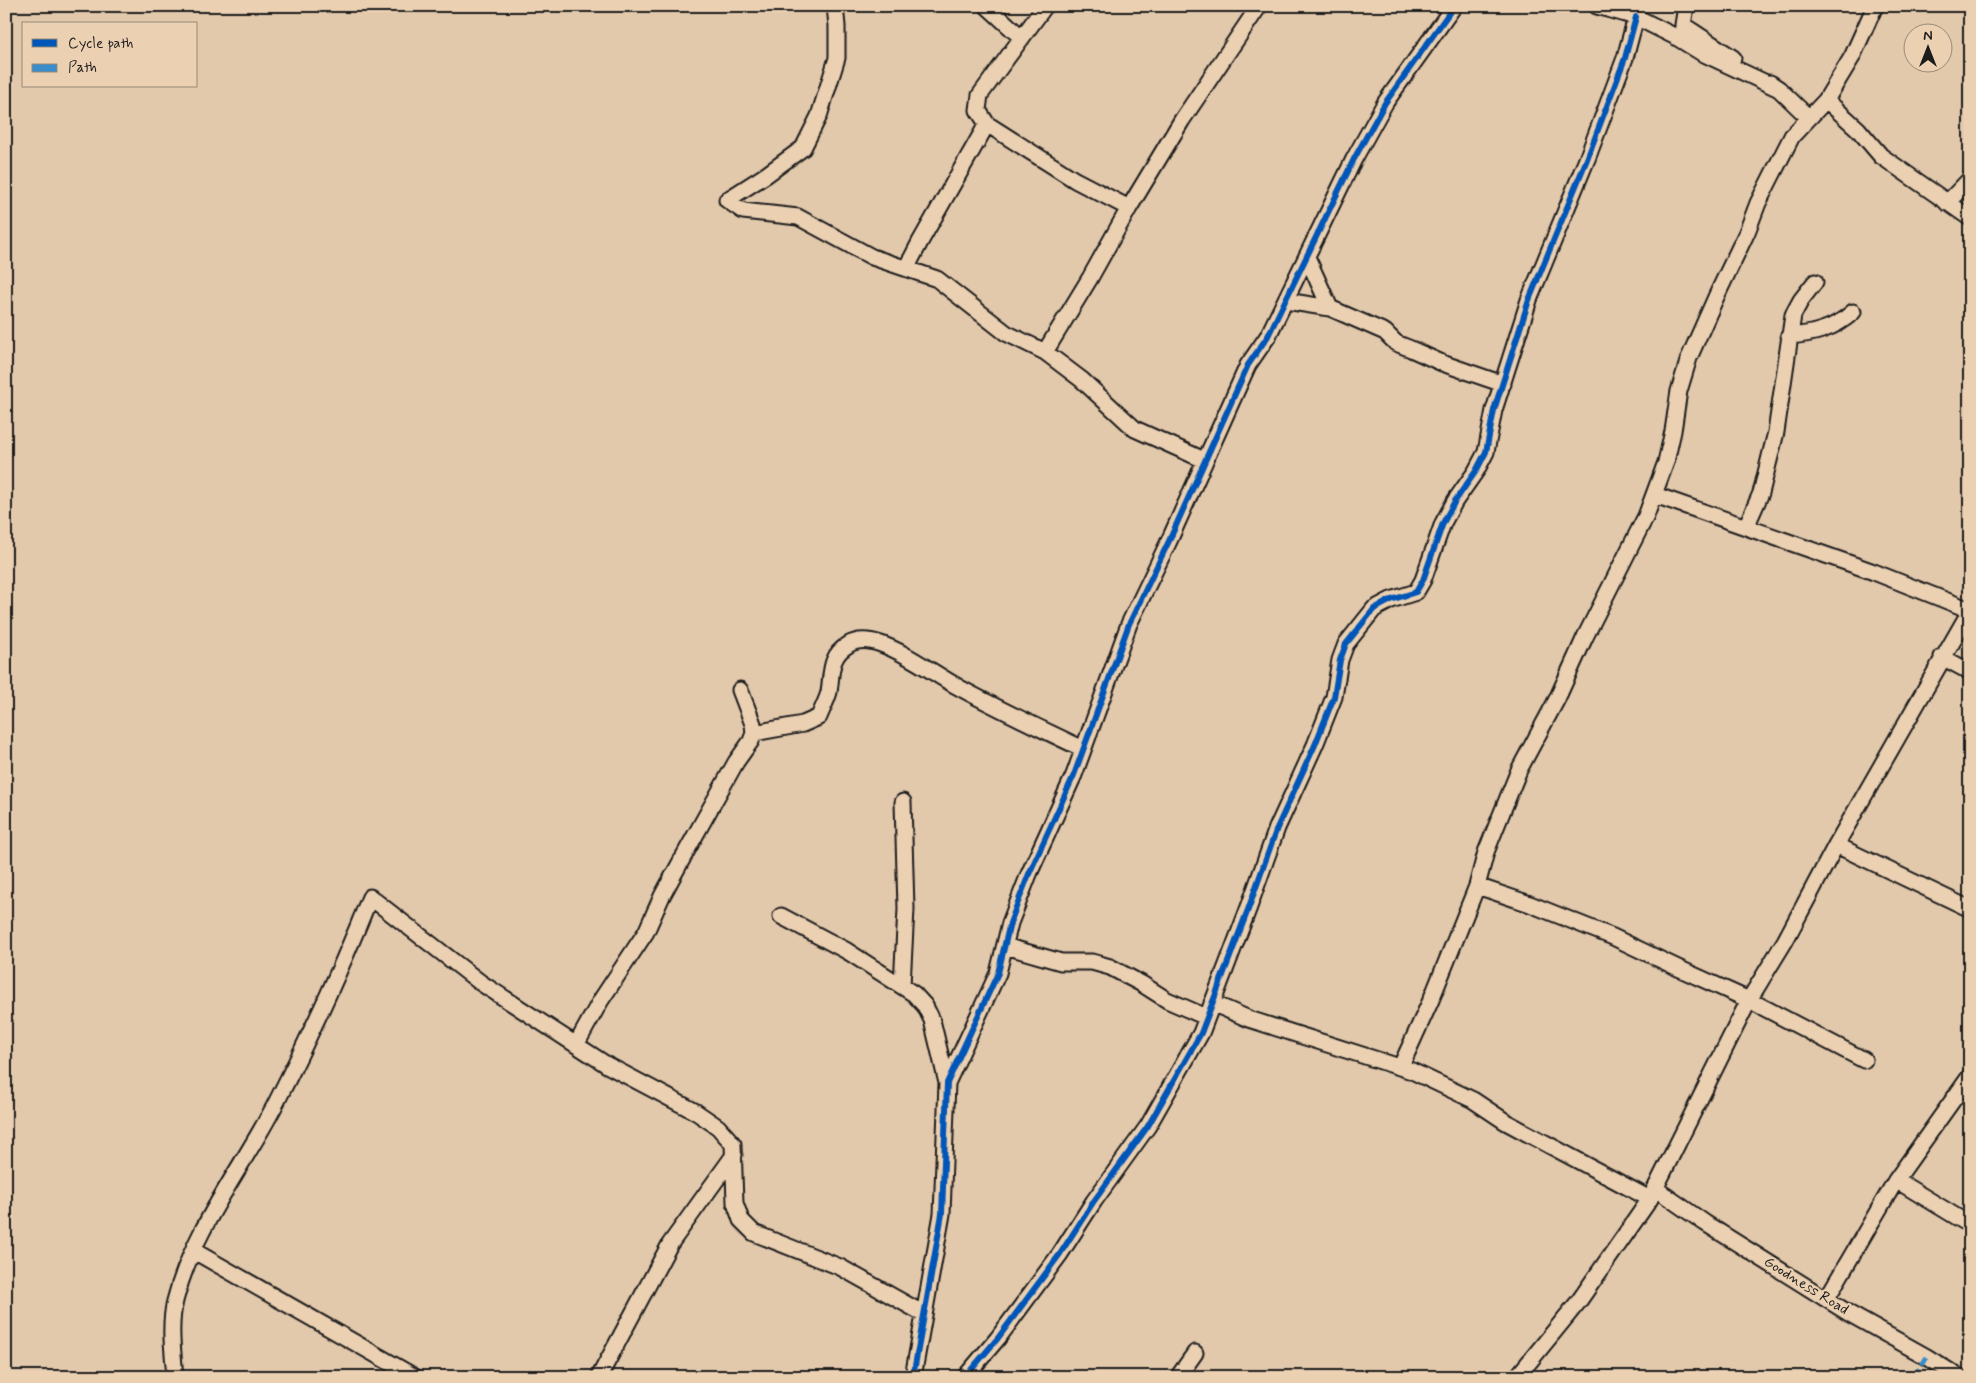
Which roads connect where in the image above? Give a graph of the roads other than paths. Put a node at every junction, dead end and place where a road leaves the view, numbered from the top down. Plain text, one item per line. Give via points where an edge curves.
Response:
1 (835, 6) edge
2 (987, 6) edge
3 (1046, 6) edge
4 (1259, 6) edge
5 (1454, 6) edge
6 (1597, 6) edge
7 (1686, 6) edge
8 (1875, 6) edge
9 (1636, 17) junction
10 (1022, 38) junction
11 (1779, 89) junction
12 (1826, 100) junction
13 (1808, 118) junction
14 (987, 124) junction
15 (1970, 179) edge
16 (1947, 203) junction
17 (1129, 208) junction
18 (1970, 218) edge
19 (1307, 257) junction
20 (907, 268) junction
21 (1815, 282) dead end
22 (1286, 301) junction
23 (1330, 308) junction
24 (1853, 312) dead end
25 (1789, 336) junction
26 (1044, 352) junction
27 (1503, 384) junction
28 (1204, 460) junction
29 (1654, 495) junction
30 (1746, 527) junction
31 (1970, 611) edge
32 (1942, 657) junction
33 (1970, 672) edge
34 (740, 690) dead end
35 (754, 734) junction
36 (1083, 749) junction
37 (903, 802) dead end
38 (1836, 845) junction
39 (1477, 886) junction
40 (1970, 910) edge
41 (781, 916) dead end
42 (1005, 946) junction
43 (902, 985) junction
44 (1749, 1000) junction
45 (1209, 1010) junction
46 (576, 1045) junction
47 (1864, 1060) dead end
48 (1401, 1066) junction
49 (1970, 1076) edge
50 (948, 1083) junction
51 (734, 1155) junction
52 (1896, 1180) junction
53 (1653, 1194) junction
54 (1970, 1225) edge
55 (194, 1251) junction
56 (1827, 1298) junction
57 (924, 1314) junction
58 (1195, 1353) dead end
59 (175, 1377) edge
60 (415, 1377) edge
61 (599, 1377) edge
62 (913, 1377) edge
63 (965, 1377) edge
64 (1178, 1377) edge
65 (1517, 1377) edge
66 (1958, 1377) edge

1 - 20 street via 837,58 819,116 803,148 727,200 743,211 798,217 872,257
2 - 10 street
3 - 10 street
4 - 17 street via 1182,120
5 - 19 street via 1385,103
6 - 9 street
7 - 11 street via 1683,25
8 - 12 street via 1852,57
9 - 11 street
9 - 27 street via 1625,58 1587,159 1529,300
10 - 14 street via 980,95 978,110
11 - 13 street
12 - 13 street
12 - 16 street via 1858,129 1881,156
13 - 29 street via 1792,136 1758,203 1690,358 1679,391 1666,462
14 - 17 street via 1075,180
14 - 20 street
15 - 16 street
16 - 18 street
17 - 26 street
19 - 22 street
19 - 23 street
20 - 26 street via 937,279 1006,333
21 - 25 street via 1793,315
22 - 23 street
22 - 28 street via 1248,365
23 - 27 street via 1386,332 1396,343 1418,353
24 - 25 street via 1841,323 1812,334
25 - 30 street via 1776,432 1761,493
26 - 28 street via 1082,380 1135,429
27 - 45 street via 1486,452 1443,522 1416,592 1374,609 1346,644 1334,697 1277,828
28 - 36 street via 1129,624
29 - 30 street
29 - 39 street via 1557,699 1519,770 1486,852
30 - 31 street via 1874,572
31 - 32 street
32 - 33 street
32 - 38 street
34 - 35 street
35 - 36 street via 803,724 819,717 837,654 857,641 870,641
35 - 46 street via 662,896 646,932
36 - 42 street via 1029,874 1010,923
37 - 43 street via 906,909
38 - 40 street
38 - 44 street via 1785,941
39 - 44 street via 1613,937
39 - 48 street
41 - 43 street via 823,937
42 - 45 street, Goodness Road via 1060,962 1092,962 1110,967 1167,1000
42 - 50 street via 998,973
43 - 50 street via 925,1006 932,1020
44 - 47 street
44 - 53 street
45 - 48 street, Goodness Road via 1249,1019
45 - 63 street via 1201,1033 1148,1126 1060,1254
46 - 51 street via 718,1127 733,1144
46 - 55 street via 481,982 370,897 343,965 275,1104 199,1236
48 - 53 street, Goodness Road
49 - 52 street
50 - 57 street via 942,1214
51 - 57 street via 735,1203 741,1220 754,1233 840,1267
51 - 61 street via 670,1244
52 - 54 street
52 - 56 street
53 - 56 street, Goodness Road
53 - 65 street via 1579,1301
55 - 59 street via 175,1302 172,1325
55 - 60 street
56 - 66 street, Goodness Road
57 - 62 street
58 - 64 street

